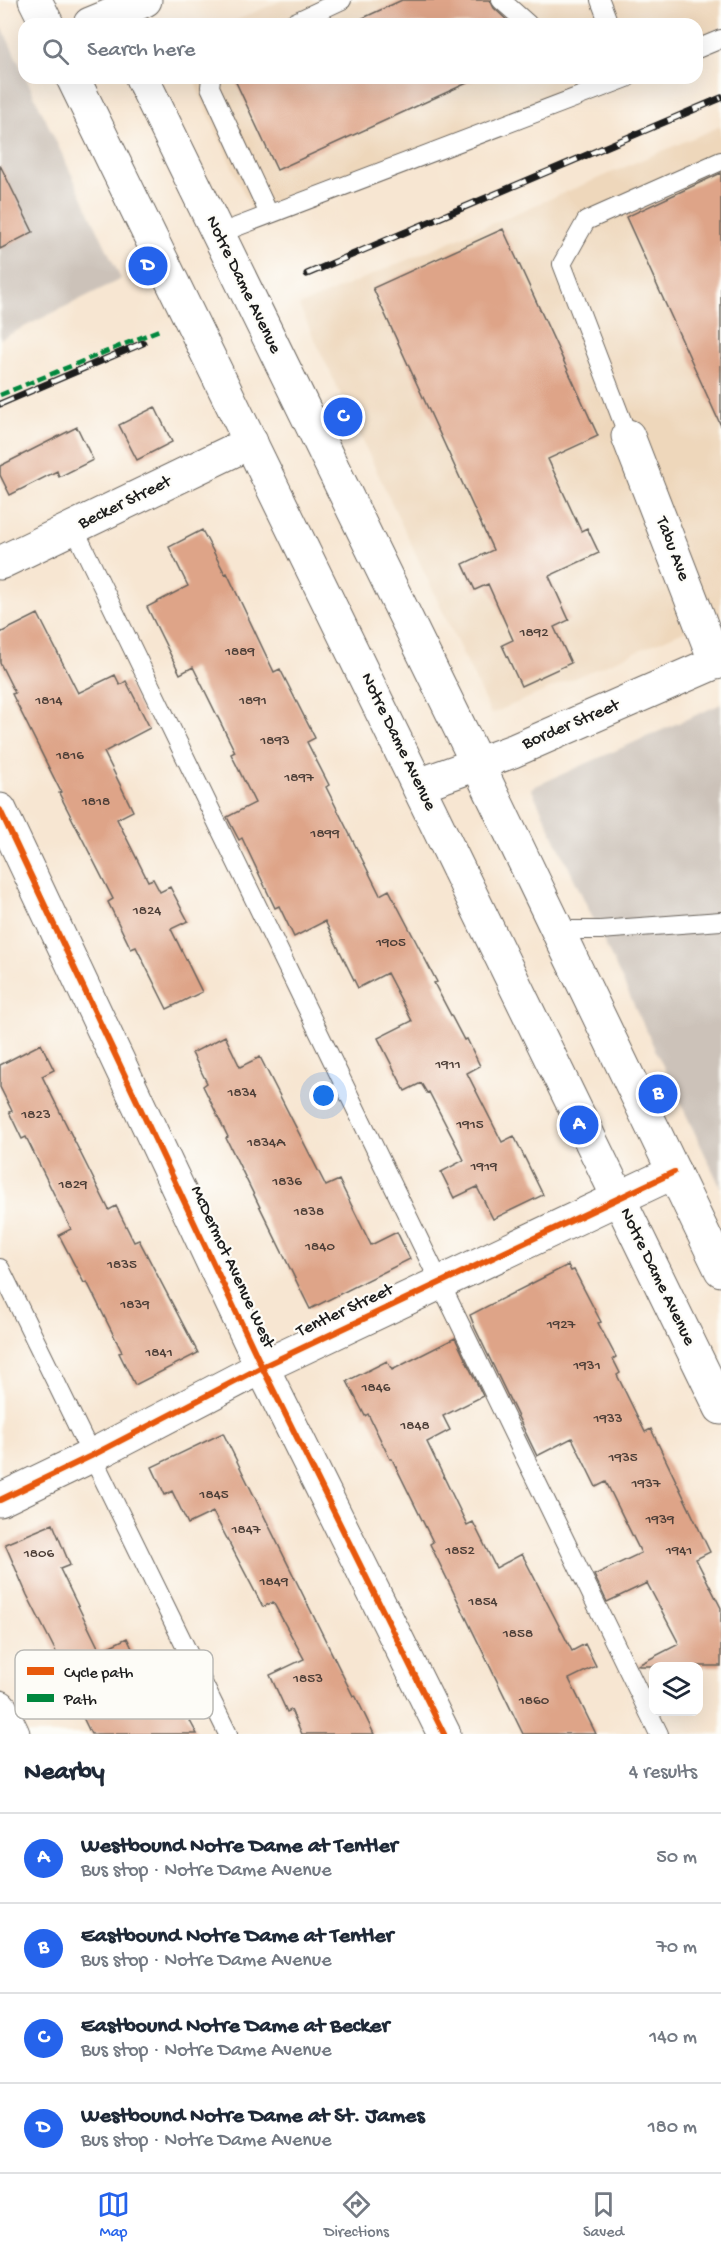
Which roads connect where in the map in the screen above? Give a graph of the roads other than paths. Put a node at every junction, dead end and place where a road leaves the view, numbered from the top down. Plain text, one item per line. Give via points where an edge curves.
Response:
1 (35, 0) edge
2 (145, 0) edge
3 (342, 0) edge
4 (501, 0) edge
5 (600, 0) edge
6 (105, 16) edge
7 (44, 18) edge
8 (304, 18) edge
9 (521, 18) edge
10 (607, 18) edge
11 (721, 39) edge
12 (703, 46) edge
13 (76, 84) edge
14 (145, 84) edge
15 (210, 84) edge
16 (611, 84) edge
17 (721, 161) edge
18 (269, 214) junction
19 (218, 234) junction
20 (628, 436) joint
21 (251, 442) junction
22 (74, 528) junction
23 (0, 563) edge
24 (718, 662) edge
25 (478, 765) junction
26 (419, 785) junction
27 (0, 810) edge
28 (721, 921) edge
29 (557, 930) junction
30 (674, 1172) junction
31 (619, 1199) junction
32 (0, 1268) edge
33 (721, 1270) edge
34 (441, 1284) junction
35 (262, 1367) junction
36 (721, 1408) edge
37 (91, 1456) junction
38 (0, 1500) edge
39 (187, 1650) edge
40 (213, 1704) edge
41 (0, 1707) edge
42 (14, 1734) edge
43 (228, 1734) edge
44 (444, 1734) edge
45 (659, 1734) edge

1 - 7 main road
2 - 6 main road
3 - 8 lane
4 - 9 lane
5 - 10 lane
11 - 12 lane
13 - 21 main road, Notre Dame Avenue
14 - 19 main road, Notre Dame Avenue
15 - 18 lane
16 - 18 lane
17 - 20 lane via 586,221 562,264
18 - 19 lane
19 - 25 main road, Notre Dame Avenue
20 - 24 main road, Tabu Ave
21 - 22 main road, Becker Street
21 - 26 main road, Notre Dame Avenue
22 - 23 main road, Becker Street
22 - 34 lane
24 - 25 main road, Border Street
25 - 26 main road, Border Street
25 - 29 main road, Notre Dame Avenue
26 - 31 main road, Notre Dame Avenue
27 - 35 main road, McDermot Avenue West
28 - 29 lane
29 - 30 main road, Notre Dame Avenue
30 - 31 main road, Tentler Street
30 - 33 main road, Notre Dame Avenue
31 - 34 main road, Tentler Street
31 - 36 main road, Notre Dame Avenue
32 - 37 lane
34 - 35 main road, Tentler Street
34 - 45 lane
35 - 37 main road, Tentler Street
35 - 44 main road, McDermot Avenue West
37 - 38 main road, Tentler Street
37 - 39 lane
40 - 43 lane
41 - 42 main road

